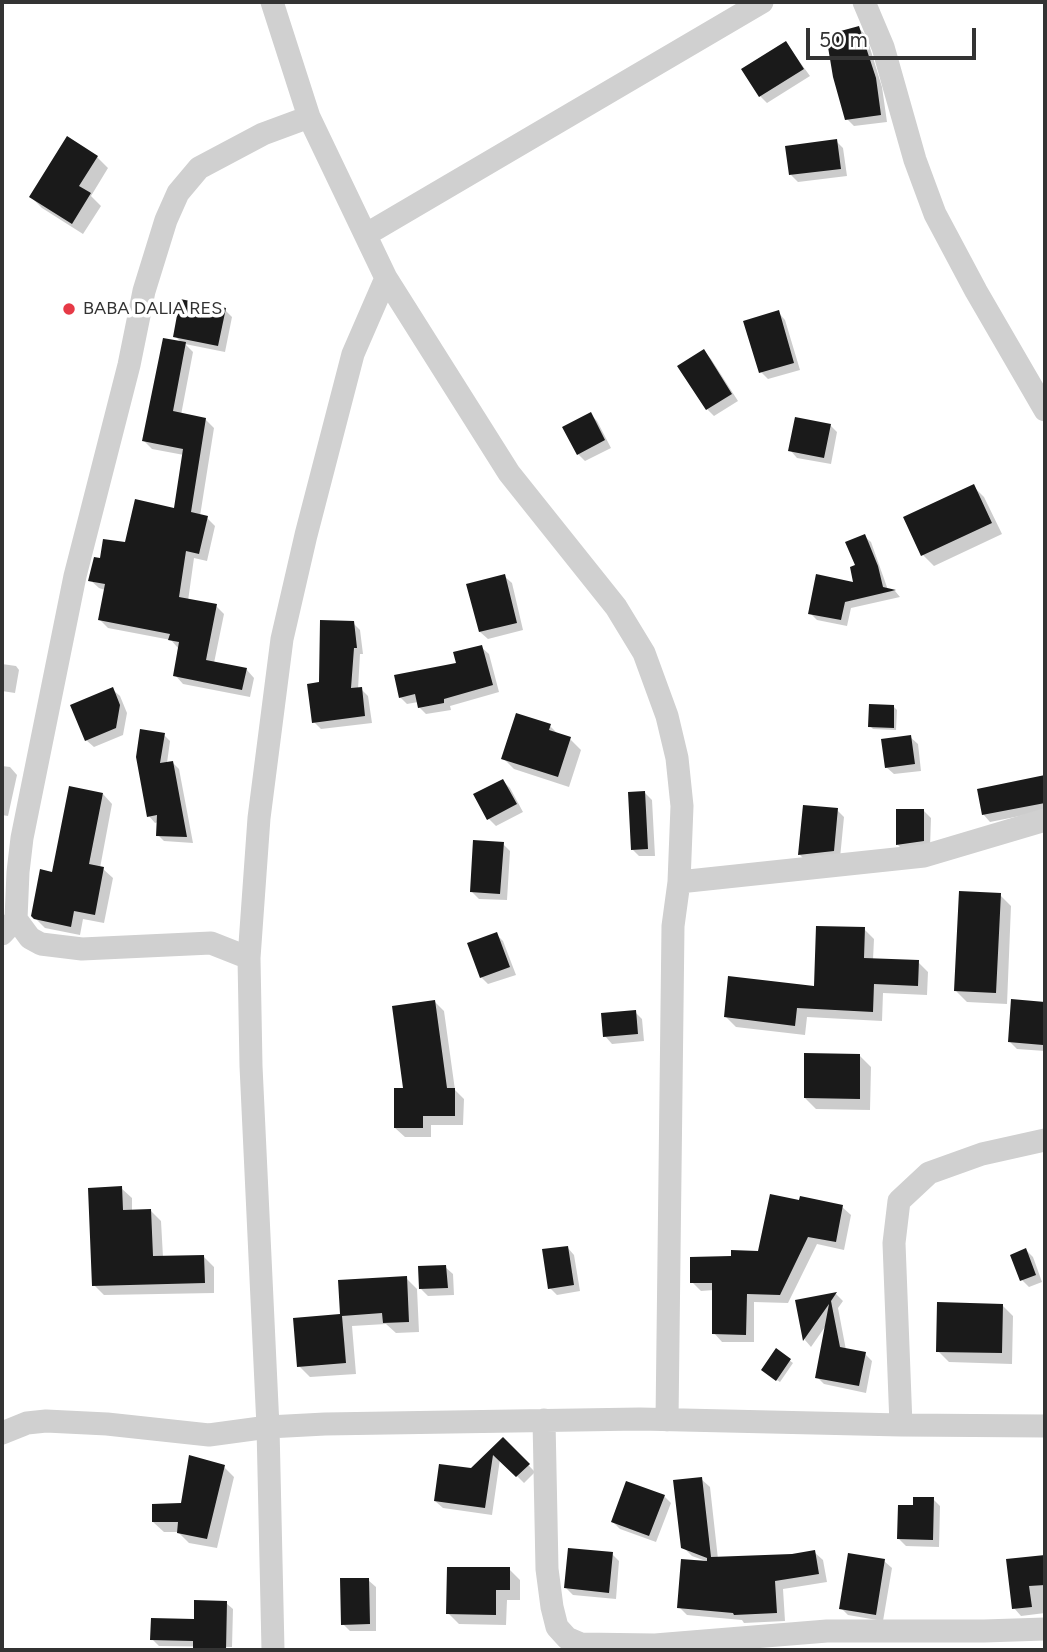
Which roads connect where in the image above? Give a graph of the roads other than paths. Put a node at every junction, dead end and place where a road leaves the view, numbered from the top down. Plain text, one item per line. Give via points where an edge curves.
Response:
1 (272, 2) edge
2 (762, 2) edge
3 (864, 2) edge
4 (309, 117) junction
5 (367, 234) junction
6 (386, 278) junction
7 (1045, 410) edge
8 (1045, 820) edge
9 (679, 882) junction
10 (9, 926) edge
11 (248, 958) junction
12 (1045, 1140) edge
13 (544, 1420) junction
14 (667, 1420) junction
15 (901, 1425) junction
16 (1045, 1426) edge
17 (268, 1427) junction
18 (2, 1433) edge
19 (1045, 1629) edge
20 (984, 1641) edge
21 (759, 1644) edge
22 (274, 1650) edge

1 - 4 street
2 - 5 street
3 - 7 street via 879,35 935,214
4 - 5 street
4 - 10 street via 262,134 199,168 178,192 166,220 144,291 75,576 22,838
5 - 6 street
6 - 9 street via 509,473 616,607 644,653 677,758 682,806
6 - 11 street via 353,354 282,639 259,818
8 - 9 street via 924,856
9 - 14 street via 673,940
10 - 11 street via 41,944 82,949 211,943
11 - 17 street
12 - 15 street via 929,1172 899,1202 894,1243
13 - 14 street
13 - 17 street
13 - 21 street via 547,1569 557,1627 581,1644
14 - 15 street
15 - 16 street
17 - 18 street via 209,1435 37,1421
17 - 22 street
19 - 20 street
20 - 21 street via 827,1631

